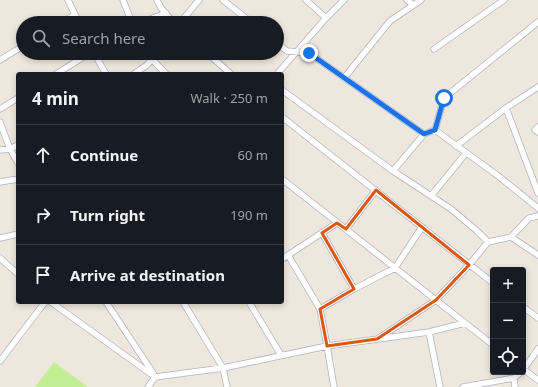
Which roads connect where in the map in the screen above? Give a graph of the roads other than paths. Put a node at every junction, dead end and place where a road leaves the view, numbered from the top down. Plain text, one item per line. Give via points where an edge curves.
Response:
1 (68, 0) edge
2 (123, 0) edge
3 (157, 0) edge
4 (199, 0) edge
5 (223, 0) edge
6 (306, 0) edge
7 (344, 0) edge
8 (407, 0) edge
9 (421, 0) edge
10 (504, 0) edge
11 (413, 5) junction
12 (166, 13) junction
13 (75, 15) edge
14 (129, 16) edge
15 (158, 16) edge
16 (168, 16) edge
17 (186, 16) edge
18 (243, 16) edge
19 (326, 18) junction
20 (538, 22) edge
21 (284, 48) edge
22 (434, 49) dead end
23 (16, 50) edge
24 (296, 52) junction
25 (0, 60) edge
26 (79, 60) edge
27 (98, 60) edge
28 (151, 60) edge
29 (153, 60) edge
30 (215, 60) edge
31 (59, 72) edge
32 (105, 72) edge
33 (137, 72) edge
34 (164, 72) edge
35 (229, 72) edge
36 (279, 72) edge
37 (344, 78) junction
38 (537, 88) edge
39 (284, 91) edge
40 (16, 99) edge
41 (506, 108) junction
42 (0, 109) edge
43 (284, 119) edge
44 (0, 122) edge
45 (538, 127) edge
46 (435, 130) junction
47 (538, 132) edge
48 (424, 134) junction
49 (16, 146) edge
50 (456, 146) junction
51 (10, 149) junction
52 (0, 150) edge
53 (466, 153) junction
54 (16, 160) edge
55 (393, 171) junction
56 (16, 179) edge
57 (284, 181) edge
58 (0, 182) edge
59 (376, 190) junction
60 (538, 192) edge
61 (431, 196) junction
62 (538, 208) edge
63 (538, 216) edge
64 (337, 223) junction
65 (422, 227) junction
66 (346, 229) junction
67 (322, 233) junction
68 (16, 234) edge
69 (511, 237) junction
70 (0, 238) edge
71 (488, 242) junction
72 (288, 255) junction
73 (538, 255) edge
74 (0, 258) edge
75 (284, 258) edge
76 (469, 265) junction
77 (395, 268) junction
78 (16, 272) edge
79 (490, 281) edge
80 (354, 289) junction
81 (436, 300) junction
82 (43, 304) edge
83 (54, 304) edge
84 (107, 304) edge
85 (184, 304) edge
86 (250, 304) edge
87 (320, 309) junction
88 (526, 309) edge
89 (538, 318) edge
90 (465, 323) junction
91 (429, 332) junction
92 (377, 340) junction
93 (490, 343) edge
94 (327, 346) junction
95 (538, 349) edge
96 (281, 355) junction
97 (0, 361) edge
98 (526, 366) edge
99 (223, 368) junction
100 (526, 372) edge
101 (517, 375) edge
102 (155, 377) junction
103 (514, 378) junction
104 (538, 380) edge
105 (148, 387) edge
106 (227, 387) edge
107 (334, 387) edge
108 (440, 387) edge
109 (463, 387) edge
110 (515, 387) edge

1 - 13 street
2 - 14 street
3 - 12 street
4 - 17 street
5 - 18 street
6 - 19 street
7 - 19 street
8 - 11 street
9 - 11 street
10 - 22 street
11 - 37 street via 390,21
12 - 15 street
12 - 16 street
19 - 24 street
20 - 46 street via 444,98
21 - 24 street
23 - 25 street
24 - 36 street
24 - 37 street via 309,53
26 - 31 street
27 - 32 street
28 - 33 street
29 - 34 street
30 - 35 street
37 - 48 street
38 - 41 street
39 - 55 street
40 - 42 street
41 - 50 street
41 - 60 street
43 - 59 street
44 - 51 street
45 - 47 street
46 - 48 street
46 - 50 street
48 - 55 street
49 - 51 street
50 - 53 street
51 - 52 street
51 - 54 street
53 - 61 street
53 - 62 street
55 - 61 street
56 - 58 street
57 - 64 street
59 - 65 street
59 - 66 street
61 - 71 street via 451,209
63 - 69 street via 529,218
64 - 66 street
64 - 67 street
65 - 76 street
65 - 77 street
66 - 77 street
67 - 72 street
67 - 80 street
68 - 70 street
69 - 71 street
69 - 73 street
71 - 76 street
72 - 75 street
72 - 87 street
74 - 78 street
76 - 79 street
76 - 81 street
77 - 80 street
77 - 81 street
80 - 87 street
81 - 90 street
81 - 92 street
82 - 97 street
83 - 102 street
84 - 102 street
85 - 99 street
86 - 96 street
87 - 94 street
88 - 89 street
90 - 91 street
90 - 93 street
91 - 92 street
91 - 108 street
92 - 94 street
94 - 96 street
94 - 107 street
95 - 98 street
96 - 99 street
99 - 102 street
99 - 106 street
100 - 104 street
101 - 103 street
102 - 105 street
103 - 109 street
103 - 110 street

